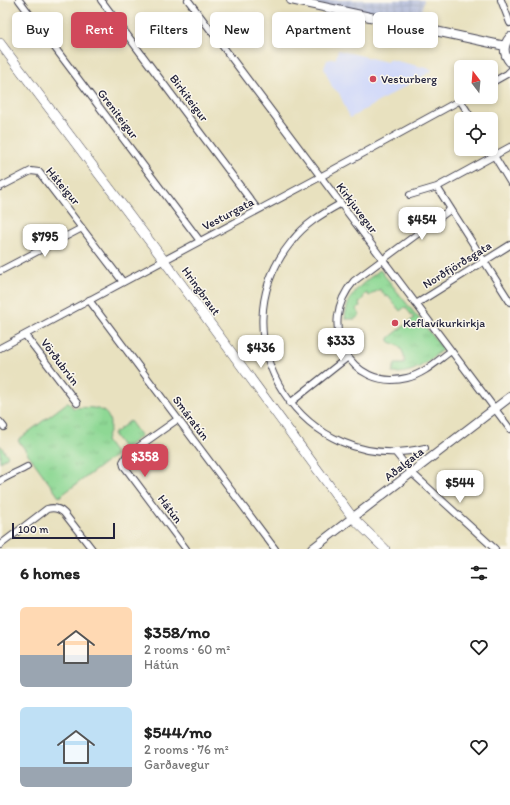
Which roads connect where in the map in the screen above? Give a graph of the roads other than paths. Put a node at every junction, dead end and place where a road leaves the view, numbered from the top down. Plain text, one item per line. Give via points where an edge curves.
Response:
1 (19, 0) edge
2 (101, 0) edge
3 (188, 0) edge
4 (290, 0) edge
5 (501, 0) edge
6 (510, 23) edge
7 (510, 37) edge
8 (0, 43) edge
9 (505, 46) junction
10 (510, 62) edge
11 (510, 71) edge
12 (498, 79) edge
13 (454, 104) edge
14 (510, 147) edge
15 (498, 154) edge
16 (494, 156) joint
17 (320, 177) junction
18 (510, 182) edge
19 (437, 187) junction
20 (0, 188) edge
21 (410, 195) dead end
22 (340, 204) junction
23 (451, 209) junction
24 (258, 210) junction
25 (82, 228) junction
26 (200, 241) junction
27 (510, 245) edge
28 (382, 259) junction
29 (164, 261) junction
30 (485, 261) junction
31 (0, 271) edge
32 (123, 282) junction
33 (89, 300) junction
34 (510, 302) edge
35 (416, 304) junction
36 (25, 334) junction
37 (0, 348) edge
38 (451, 350) junction
39 (348, 357) junction
40 (510, 397) edge
41 (77, 403) dead end
42 (290, 403) junction
43 (495, 409) junction
44 (178, 419) junction
45 (510, 429) edge
46 (425, 448) dead end
47 (395, 452) junction
48 (27, 467) dead end
49 (412, 473) junction
50 (0, 481) edge
51 (353, 518) junction
52 (0, 545) edge
53 (92, 549) edge
54 (186, 549) edge
55 (275, 549) edge
56 (312, 549) edge
57 (385, 549) edge
58 (495, 549) edge

1 - 26 street, Greniteigur
2 - 24 street, Birkiteigur
3 - 17 street, Kirkjuvegur
4 - 9 street
5 - 6 street
7 - 9 street
8 - 29 main road, Hringbraut
9 - 10 street via 506,56
11 - 12 street
13 - 17 street, Vesturgata
14 - 15 street
16 - 18 street
16 - 19 street
17 - 22 street, Kirkjuvegur
17 - 24 street, Vesturgata
19 - 21 street
19 - 23 street
20 - 25 street, Háteigur via 32,172 39,172
22 - 28 street, Kirkjuvegur
22 - 42 street via 313,220 293,240 280,258 267,290 263,312 265,346 276,380
23 - 28 street
23 - 30 street
24 - 26 street, Vesturgata
25 - 31 street
25 - 32 street, Háteigur
26 - 29 street, Vesturgata
27 - 30 street, Norðfjörðsgata
28 - 35 street, Kirkjuvegur
28 - 39 street via 354,281 341,300 337,330
29 - 32 street, Vesturgata
29 - 51 main road, Hringbraut
30 - 34 street
30 - 35 street, Norðfjörðsgata
32 - 33 street, Vesturgata
33 - 36 street, Vesturgata
33 - 44 street, Smáratún
35 - 38 street, Kirkjuvegur
36 - 37 street, Vesturgata
36 - 41 street, Vörðubrún
38 - 39 street via 422,372 409,378 394,380 368,373
38 - 43 street, Kirkjuvegur
39 - 42 street
40 - 43 street, Aðalgata
42 - 47 street via 311,423 335,439 363,449
43 - 45 street, Kirkjuvegur
43 - 49 street, Aðalgata
44 - 54 street, Hátún via 127,455 123,462
44 - 55 street, Smáratún
46 - 47 street
47 - 49 street
48 - 50 street
49 - 51 street, Aðalgata
49 - 58 street
51 - 56 street, Aðalgata
51 - 57 main road, Hringbraut
52 - 53 street via 53,508 64,513

